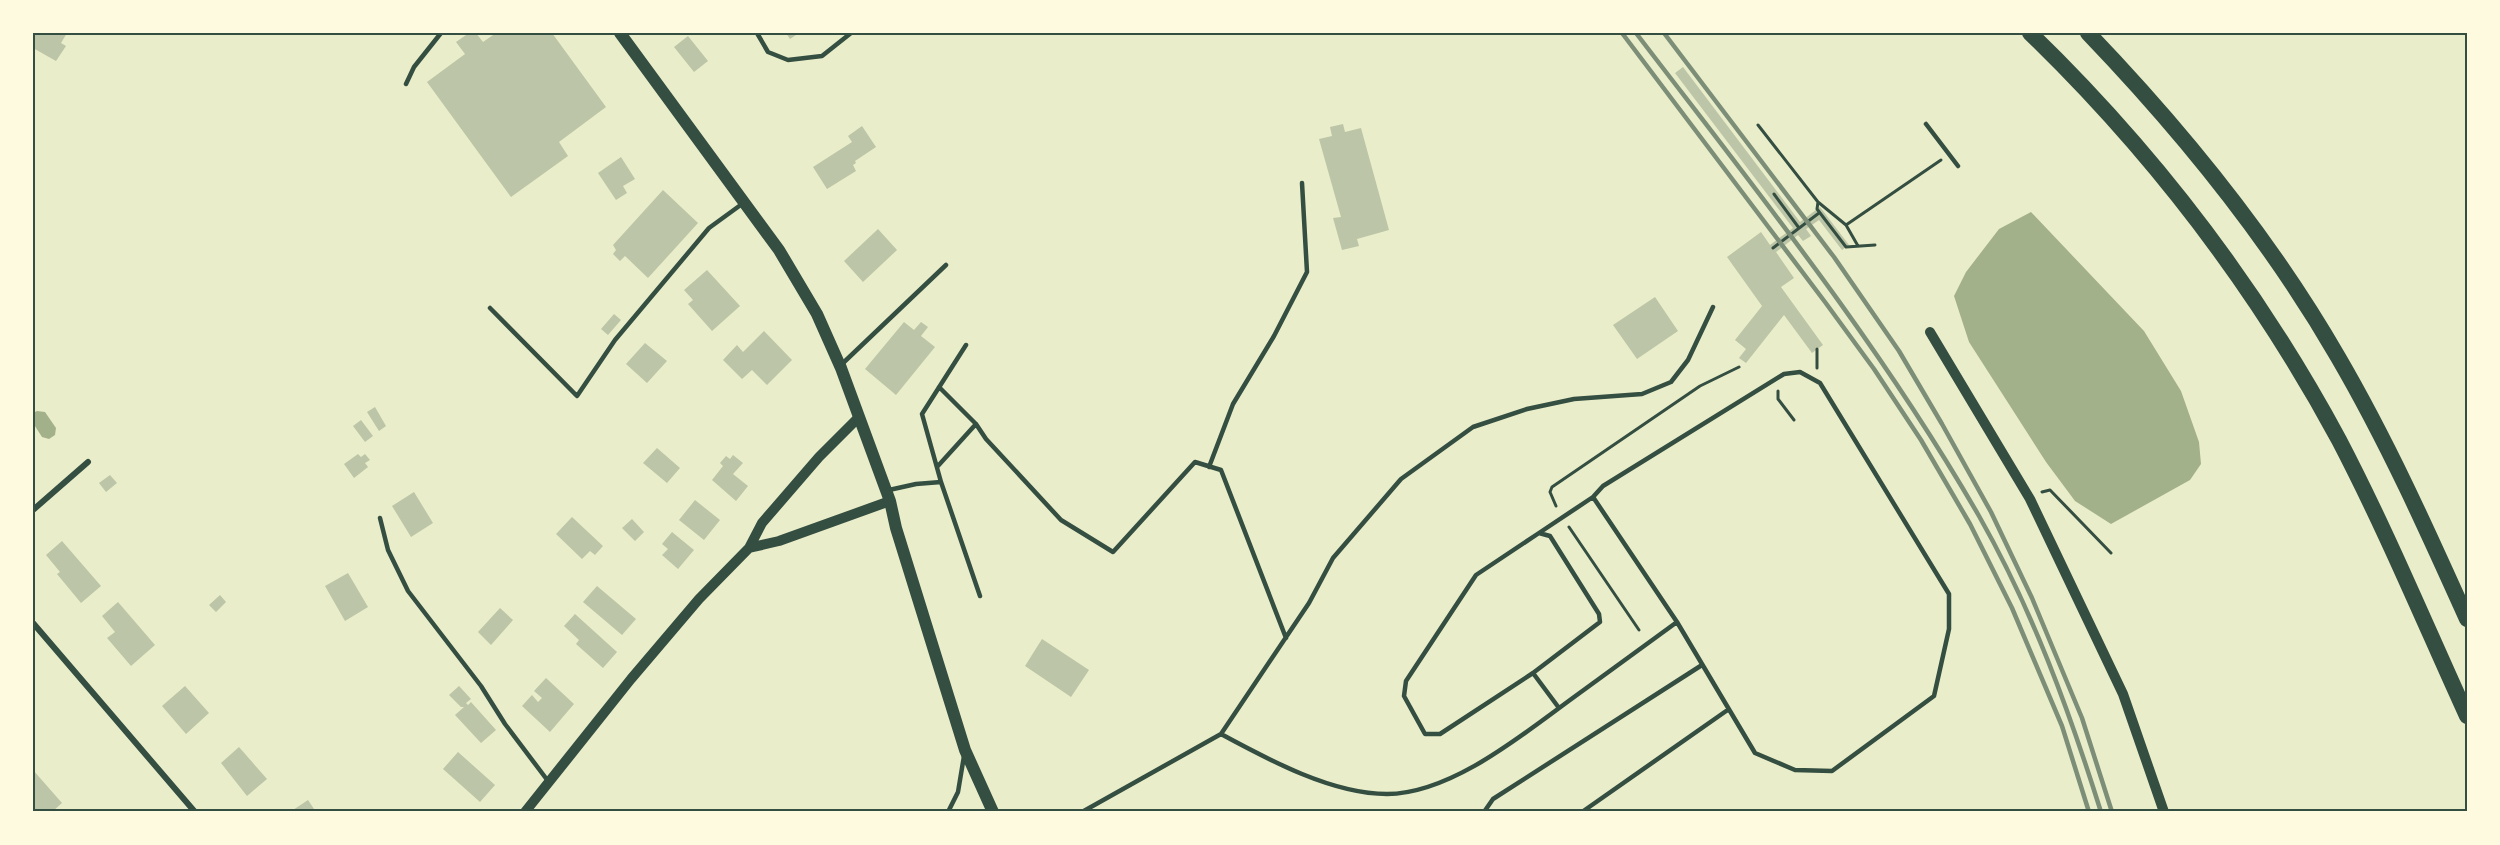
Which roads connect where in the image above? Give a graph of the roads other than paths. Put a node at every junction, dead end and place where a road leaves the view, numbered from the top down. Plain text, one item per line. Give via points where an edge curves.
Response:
1 (441, 33) edge
2 (757, 33) edge
3 (851, 33) edge
4 (2030, 33) edge
5 (2088, 33) edge
6 (625, 35) edge
7 (406, 84) dead end
8 (1926, 124) dead end
9 (1958, 166) dead end
10 (1302, 183) dead end
11 (745, 202) junction
12 (946, 265) dead end
13 (1713, 307) dead end
14 (490, 308) dead end
15 (1930, 332) dead end
16 (966, 345) dead end
17 (840, 365) junction
18 (939, 387) junction
19 (859, 417) junction
20 (976, 424) junction
21 (88, 462) dead end
22 (937, 467) junction
23 (1209, 467) junction
24 (941, 482) junction
25 (888, 496) junction
26 (1593, 497) junction
27 (33, 510) edge
28 (380, 518) dead end
29 (1539, 533) junction
30 (749, 548) junction
31 (980, 596) dead end
32 (2467, 619) edge
33 (1677, 622) junction
34 (33, 623) edge
35 (1286, 638) junction
36 (1702, 665) junction
37 (1533, 673) junction
38 (1559, 708) junction
39 (1729, 710) junction
40 (2467, 716) edge
41 (1221, 735) junction
42 (965, 750) junction
43 (549, 782) junction
44 (195, 812) edge
45 (525, 812) edge
46 (948, 812) edge
47 (993, 812) edge
48 (1082, 812) edge
49 (1484, 812) edge
50 (1582, 812) edge
51 (2164, 812) edge

1 - 7 lane via 414,67
2 - 3 lane via 768,52 788,60 822,56
4 - 40 highway via 2154,166 2263,315 2302,376 2372,506
5 - 32 highway via 2185,140 2291,282 2374,422
6 - 11 main road
8 - 9 lane
10 - 23 lane via 1307,272 1233,405
11 - 14 lane via 709,228 615,340 577,396
11 - 17 main road via 817,314
12 - 17 lane
13 - 35 lane via 1688,360 1671,382 1642,394 1574,399 1527,409 1473,427 1401,479 1333,558
15 - 51 street via 2030,499 2123,694
16 - 18 lane
17 - 19 main road
18 - 20 lane
18 - 22 lane via 922,414
19 - 25 main road
19 - 30 street via 762,523
20 - 22 lane
20 - 23 lane via 1061,520 1113,552 1195,462
21 - 27 street
22 - 24 lane
23 - 35 lane via 1221,470
24 - 25 lane via 916,484
24 - 31 lane
25 - 30 street via 779,542
25 - 42 main road
26 - 29 lane
26 - 33 lane
26 - 39 lane via 1603,486 1784,374 1800,372 1821,383 1949,594 1949,629 1934,696 1832,771 1795,770 1755,753
28 - 43 lane via 388,550 408,591
29 - 37 lane via 1550,536 1599,614 1600,622
29 - 37 lane via 1476,575 1406,681 1404,696 1425,735 1440,735
30 - 43 street via 699,599
33 - 36 lane
33 - 38 lane
34 - 44 street
35 - 41 lane
36 - 39 lane
36 - 49 lane via 1493,800
37 - 38 lane
38 - 41 lane via 1500,751 1434,785 1388,794 1340,787 1268,759
39 - 50 lane
41 - 48 lane
42 - 46 lane via 958,792
42 - 47 main road
43 - 45 street

